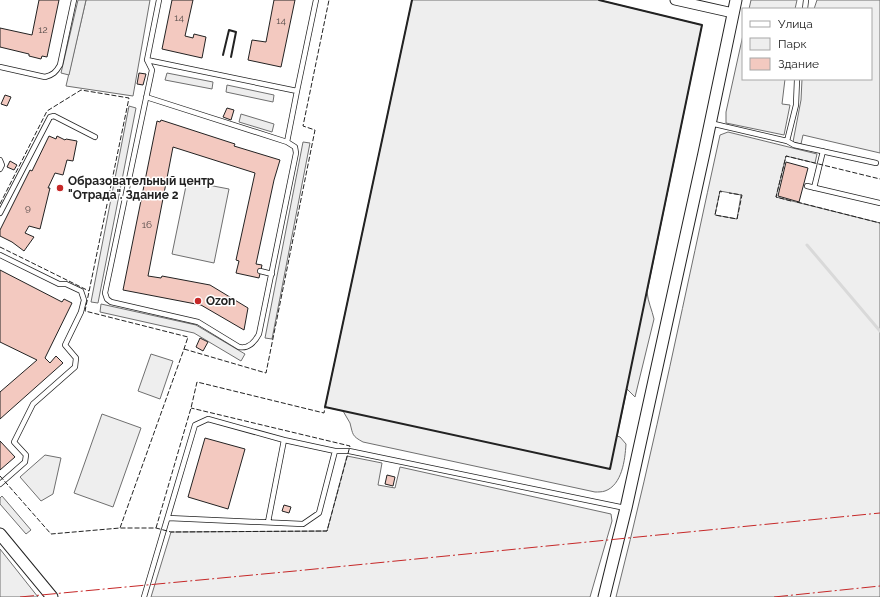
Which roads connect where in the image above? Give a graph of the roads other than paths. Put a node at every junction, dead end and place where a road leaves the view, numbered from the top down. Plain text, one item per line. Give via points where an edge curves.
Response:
1 (74, 0) edge
2 (159, 0) edge
3 (316, 0) edge
4 (675, 0) edge
5 (736, 0) edge
6 (733, 13) junction
7 (147, 60) junction
8 (0, 67) edge
9 (797, 80) edge
10 (298, 91) junction
11 (146, 97) junction
12 (710, 123) junction
13 (95, 137) dead end
14 (787, 141) junction
15 (287, 142) junction
16 (823, 152) junction
17 (0, 160) edge
18 (876, 163) dead end
19 (0, 169) edge
20 (807, 186) dead end
21 (814, 188) junction
22 (880, 203) edge
23 (0, 212) edge
24 (0, 255) edge
25 (260, 272) dead end
26 (272, 274) junction
27 (284, 440) junction
28 (334, 451) junction
29 (0, 484) edge
30 (626, 508) junction
31 (168, 518) junction
32 (268, 522) junction
33 (0, 534) edge
34 (52, 597) edge
35 (144, 597) edge
36 (604, 597) edge

1 - 8 lane via 60,65 56,72 45,77
2 - 7 lane
3 - 10 lane
4 - 6 street
5 - 6 street
6 - 12 street
7 - 10 lane
7 - 11 lane via 152,70
9 - 14 lane via 796,105
10 - 15 lane
11 - 15 lane
11 - 26 lane via 105,293 107,299 198,322 243,348 252,344 259,334
12 - 14 lane
12 - 30 street
13 - 23 lane via 54,116 50,117
14 - 16 lane
15 - 26 lane via 295,147 296,153
16 - 18 lane
16 - 21 lane
17 - 19 lane
20 - 21 lane
21 - 22 lane
24 - 29 lane via 59,284 66,284 81,291 84,300 65,345 76,358 75,367 33,404 14,442 26,455 25,462
25 - 26 lane
27 - 28 lane
27 - 31 lane via 208,419 195,425
27 - 32 lane
28 - 30 lane via 348,451
28 - 32 lane via 319,513 303,524
30 - 36 street
31 - 32 lane
31 - 35 lane
33 - 34 street

